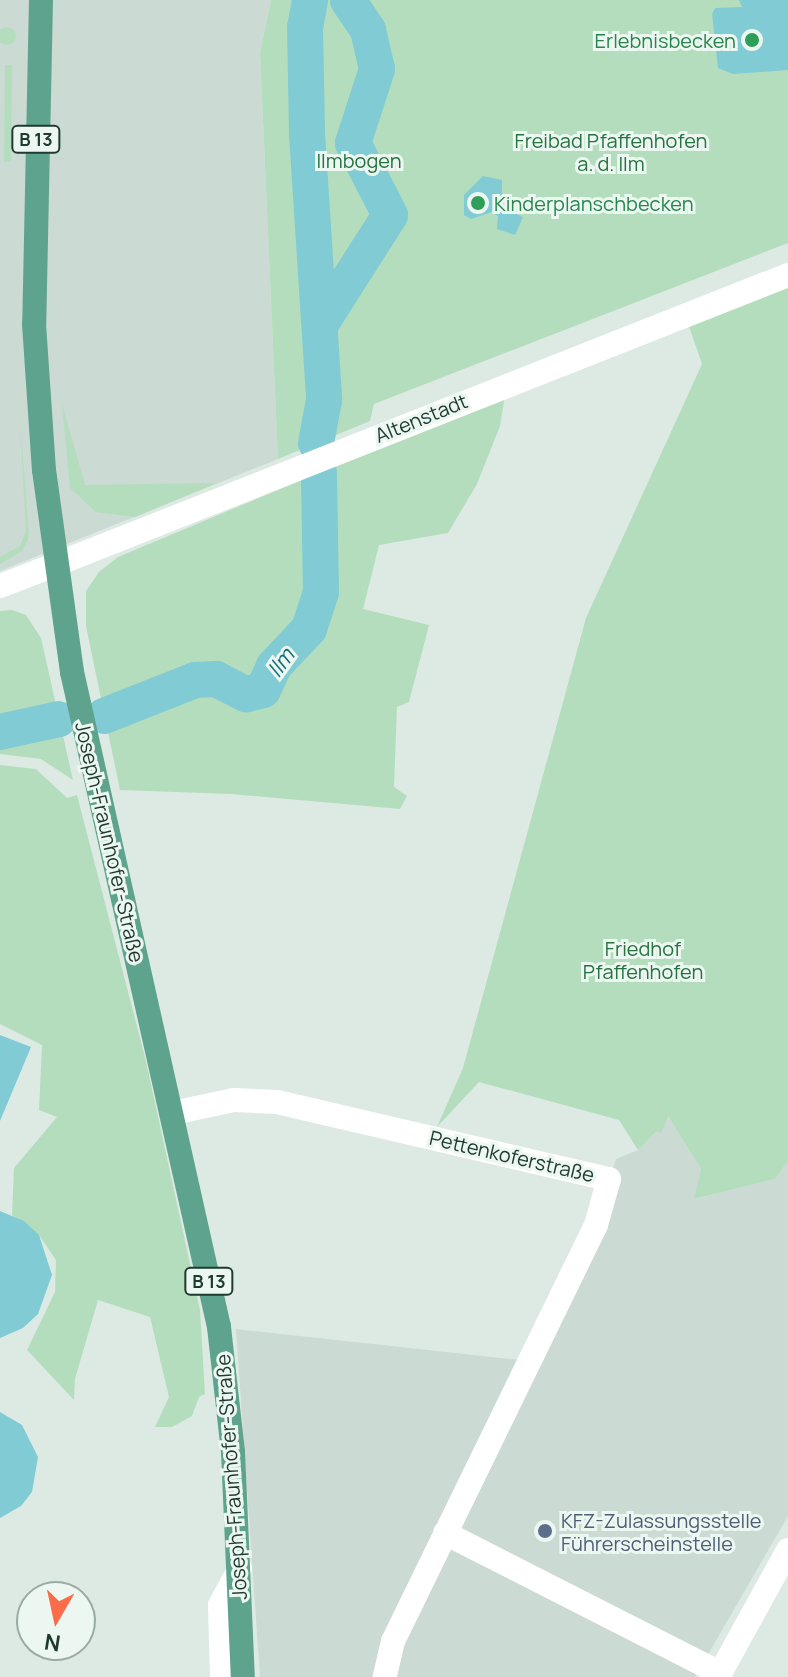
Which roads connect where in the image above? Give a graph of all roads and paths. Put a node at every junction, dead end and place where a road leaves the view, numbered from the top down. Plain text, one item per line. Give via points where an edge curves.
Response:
1 (41, 0) edge
2 (788, 275) edge
3 (57, 564) junction
4 (0, 586) edge
5 (173, 1113) junction
6 (445, 1533) junction
7 (788, 1550) edge
8 (240, 1568) junction
9 (719, 1675) edge
10 (222, 1677) edge
11 (243, 1677) edge
12 (385, 1677) edge

1 - 3 main road, Joseph-Fraunhofer-Straße / B 13 via 35,375
2 - 3 street, Altenstadt
3 - 4 street, Altenstadt
3 - 5 main road, Joseph-Fraunhofer-Straße / B 13 via 72,672
5 - 6 street, Pettenkoferstraße via 234,1100 277,1102 609,1179 596,1225
5 - 8 main road, Joseph-Fraunhofer-Straße / B 13 via 219,1327
6 - 9 street
6 - 12 street, Pettenkoferstraße via 393,1641
7 - 9 street
8 - 10 street via 220,1605
8 - 11 main road, Joseph-Fraunhofer-Straße / B 13

